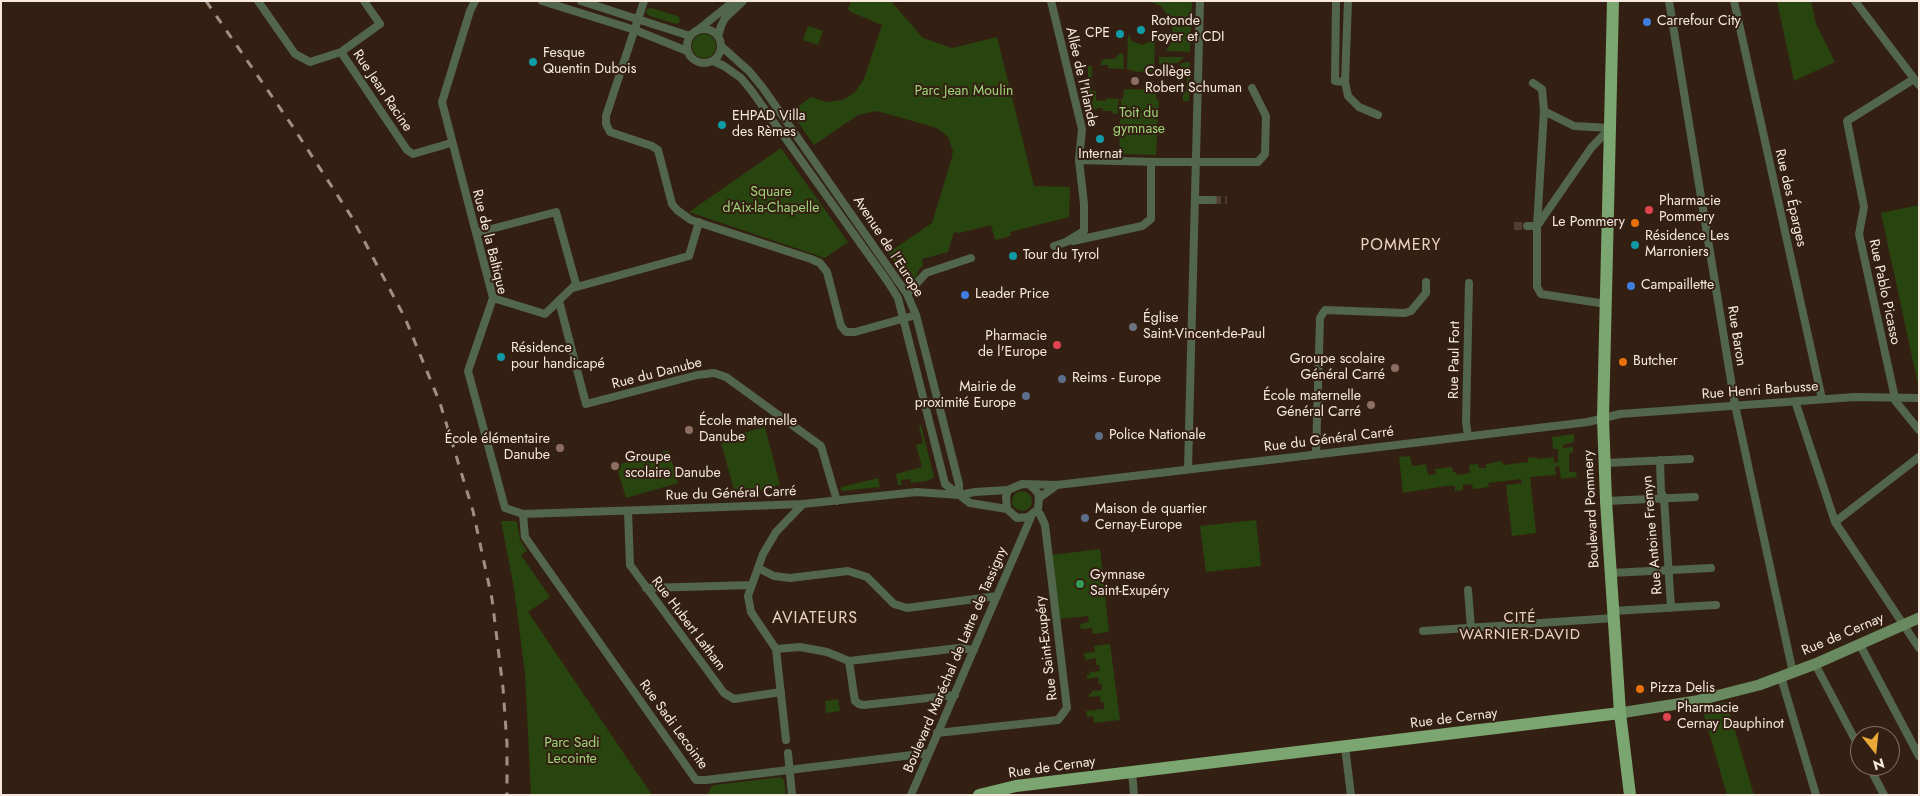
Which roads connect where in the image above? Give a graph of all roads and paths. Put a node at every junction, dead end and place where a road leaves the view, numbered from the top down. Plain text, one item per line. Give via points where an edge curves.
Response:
1 (258, 1) edge
2 (364, 1) edge
3 (468, 1) edge
4 (475, 1) edge
5 (542, 1) edge
6 (581, 1) edge
7 (644, 1) edge
8 (734, 1) edge
9 (743, 1) edge
10 (1051, 1) edge
11 (1200, 1) edge
12 (1336, 1) edge
13 (1348, 1) edge
14 (1613, 1) edge
15 (1669, 1) edge
16 (1734, 1) edge
17 (1855, 1) edge
18 (470, 11) junction
19 (638, 20) junction
20 (699, 29) junction
21 (635, 30) junction
22 (690, 36) junction
23 (718, 36) junction
24 (721, 46) junction
25 (687, 50) junction
26 (341, 52) junction
27 (713, 61) junction
28 (1345, 82) junction
29 (1917, 82) edge
30 (1534, 83) dead end
31 (1252, 88) dead end
32 (1544, 111) junction
33 (1378, 115) dead end
34 (1610, 128) junction
35 (451, 143) junction
36 (1079, 160) junction
37 (1151, 162) junction
38 (1196, 162) junction
39 (818, 166) junction
40 (810, 172) junction
41 (1195, 200) junction
42 (1213, 200) tunnel mouth
43 (699, 222) junction
44 (1527, 226) tunnel mouth
45 (1537, 226) junction
46 (476, 233) junction
47 (1066, 242) junction
48 (1054, 246) dead end
49 (971, 258) dead end
50 (1426, 282) dead end
51 (1468, 283) dead end
52 (575, 287) junction
53 (907, 294) junction
54 (493, 298) junction
55 (559, 301) junction
56 (1606, 304) junction
57 (916, 315) junction
58 (904, 319) junction
59 (1894, 398) junction
60 (1919, 398) edge
61 (1822, 399) junction
62 (1795, 402) junction
63 (1735, 405) junction
64 (1603, 418) junction
65 (1919, 430) edge
66 (1468, 436) junction
67 (1316, 454) junction
68 (1919, 457) edge
69 (1690, 459) dead end
70 (1660, 460) junction
71 (1605, 463) junction
72 (1188, 469) junction
73 (1030, 485) junction
74 (1057, 485) junction
75 (1008, 490) junction
76 (959, 495) junction
77 (1695, 497) dead end
78 (1039, 498) junction
79 (1664, 498) junction
80 (837, 501) junction
81 (1606, 502) junction
82 (803, 504) junction
83 (505, 508) joint
84 (1007, 509) junction
85 (628, 511) junction
86 (523, 514) junction
87 (1034, 514) junction
88 (1018, 518) junction
89 (1834, 522) junction
90 (1023, 534) junction
91 (758, 568) junction
92 (1711, 568) dead end
93 (1669, 570) junction
94 (1610, 573) junction
95 (752, 585) junction
96 (646, 588) junction
97 (1468, 590) dead end
98 (998, 596) junction
99 (1716, 605) dead end
100 (1671, 608) junction
101 (1613, 615) junction
102 (1919, 618) edge
103 (1903, 625) junction
104 (1471, 628) junction
105 (1423, 631) dead end
106 (1860, 645) junction
107 (1919, 648) edge
108 (776, 649) junction
109 (974, 650) junction
110 (849, 661) junction
111 (1815, 664) junction
112 (1793, 673) junction
113 (1781, 677) junction
114 (781, 692) junction
115 (955, 695) junction
116 (1620, 713) junction
117 (1850, 730) edge
118 (937, 733) junction
119 (786, 740) dead end
120 (1344, 747) junction
121 (788, 753) dead end
122 (929, 753) junction
123 (1919, 756) edge
124 (790, 770) junction
125 (1132, 772) junction
126 (1874, 776) edge
127 (792, 795) edge
128 (911, 795) edge
129 (979, 795) edge
130 (1134, 795) edge
131 (1351, 795) edge
132 (1630, 795) edge
133 (1816, 795) edge
134 (1884, 795) edge

1 - 26 street, Rue Jean Racine via 295,54 310,62
2 - 26 street via 380,24
3 - 18 street, Rue de la Baltique
4 - 18 street, Rue de la Baltique
5 - 21 street
6 - 19 street
7 - 19 street
8 - 20 street
9 - 23 street via 725,18
10 - 36 street, Allée de l'Irlande via 1082,130
11 - 38 street
12 - 28 street via 1335,81
13 - 28 street
14 - 34 main road, Boulevard Pommery
15 - 63 street, Rue Baron
16 - 61 street, Rue des Éparges
17 - 29 street
18 - 35 street, Rue de la Baltique via 442,102
19 - 21 street
19 - 22 street
20 - 22 street
20 - 23 street via 710,30
21 - 25 street
21 - 43 street via 606,124 610,132 658,150 672,204 682,215
22 - 25 street
23 - 24 street
24 - 27 street
24 - 39 street, Avenue de l'Europe via 759,82
25 - 27 street via 698,62
26 - 35 street, Rue Jean Racine via 407,150 413,154
27 - 40 street, Avenue de l'Europe via 741,78
28 - 33 street via 1348,96 1360,107
29 - 59 street, Rue Pablo Picasso via 1847,121 1864,208 1858,234
30 - 32 street via 1542,89
31 - 38 street via 1266,116 1265,154 1258,162
32 - 34 street via 1574,126
32 - 45 street
34 - 45 street via 1591,148
34 - 56 main road, Boulevard Pommery
35 - 46 street, Rue de la Baltique
36 - 37 street
36 - 47 street, Allée de l'Irlande via 1084,231
37 - 38 street
37 - 47 street via 1150,219 1142,226
38 - 41 street
39 - 40 street
39 - 53 street, Avenue de l'Europe
40 - 58 street, Avenue de l'Europe via 888,282 898,298
41 - 42 street
41 - 72 street
43 - 52 street via 689,256
43 - 58 street via 820,263 827,272 841,326 846,332
44 - 45 street
45 - 56 street via 1536,287 1541,294
46 - 52 street via 556,212
46 - 54 street, Rue de la Baltique
47 - 48 street
49 - 53 street via 926,273
50 - 67 street via 1426,294 1411,311 1405,313 1325,310 1320,318
51 - 66 street, Rue Paul Fort
52 - 55 street
53 - 57 street, Avenue de l'Europe
54 - 55 street via 545,314
54 - 83 street, Rue de la Baltique via 468,371
55 - 80 street, Rue du Danube via 586,404 697,375 714,373 726,377 821,446
56 - 64 main road, Boulevard Pommery
57 - 58 street
57 - 76 street, Avenue de l'Europe via 959,484
58 - 76 street, Avenue de l'Europe via 945,484
59 - 60 street, Rue Henri Barbusse
59 - 61 street, Rue Henri Barbusse
59 - 65 street
61 - 62 street, Rue Henri Barbusse
62 - 63 street, Rue Henri Barbusse
62 - 89 street
63 - 64 street, Rue Henri Barbusse via 1616,414
63 - 112 street, Rue Baron
64 - 66 street, Rue du Général Carré
64 - 71 main road, Boulevard Pommery
66 - 67 street, Rue du Général Carré
67 - 72 street, Rue du Général Carré
68 - 89 street
69 - 70 street
70 - 71 street
70 - 79 street, Rue Antoine Fremyn
71 - 81 main road, Boulevard Pommery
72 - 74 street, Rue du Général Carré
73 - 74 street, Rue du Général Carré
73 - 75 street via 1017,485
73 - 78 street
74 - 78 street, Rue du Général Carré
75 - 76 street, Rue du Général Carré
75 - 84 street
76 - 80 street, Rue du Général Carré via 917,492
76 - 84 street, Rue du Général Carré via 970,503
77 - 79 street
78 - 87 street
79 - 81 street
79 - 93 street, Rue Antoine Fremyn
80 - 82 street, Rue du Général Carré
81 - 94 main road, Boulevard Pommery
82 - 85 street, Rue du Général Carré
82 - 91 street via 776,532
83 - 86 street, Rue du Général Carré
84 - 88 street
85 - 86 street, Rue du Général Carré
85 - 96 street, Rue Hubert Latham via 630,565
86 - 124 street, Rue Sadi Lecointe via 525,537 694,777 700,781
87 - 88 street
87 - 90 street, Boulevard Maréchal de Lattre de Tassigny
87 - 118 street, Rue Saint-Exupéry via 1040,514 1045,525 1067,708 1058,720
88 - 90 street, Boulevard Maréchal de Lattre de Tassigny
89 - 103 street
90 - 98 street, Boulevard Maréchal de Lattre de Tassigny
91 - 95 street
91 - 98 street via 774,576 790,578 848,571 867,578 894,604 907,608
92 - 93 street
93 - 94 street
93 - 100 street, Rue Antoine Fremyn
94 - 101 main road, Boulevard Pommery
95 - 96 street
95 - 108 street via 748,596 751,612
96 - 114 street, Rue Hubert Latham via 724,693 734,699
97 - 104 street
98 - 109 street, Boulevard Maréchal de Lattre de Tassigny
99 - 100 street
100 - 101 street
101 - 104 street
101 - 116 main road, Boulevard Pommery
102 - 103 main road, Rue de Cernay
103 - 106 main road, Rue de Cernay
103 - 107 street
104 - 105 street
106 - 111 main road, Rue de Cernay
106 - 123 street
108 - 110 street via 800,647 827,652
108 - 114 street
109 - 110 street via 959,648
109 - 115 street, Boulevard Maréchal de Lattre de Tassigny
110 - 115 street via 858,704
111 - 112 main road, Rue de Cernay
111 - 117 street
112 - 113 main road, Rue de Cernay
113 - 116 main road, Rue de Cernay via 1696,701
113 - 133 street
114 - 119 street
115 - 118 street, Boulevard Maréchal de Lattre de Tassigny
116 - 120 main road, Rue de Cernay
116 - 132 main road, Boulevard Pommery
118 - 122 street, Boulevard Maréchal de Lattre de Tassigny
120 - 125 main road, Rue de Cernay
120 - 131 street
121 - 124 street
122 - 124 street, Rue Sadi Lecointe
122 - 128 street, Boulevard Maréchal de Lattre de Tassigny
124 - 127 street
125 - 129 main road, Rue de Cernay via 1016,786
125 - 130 street
126 - 134 street

